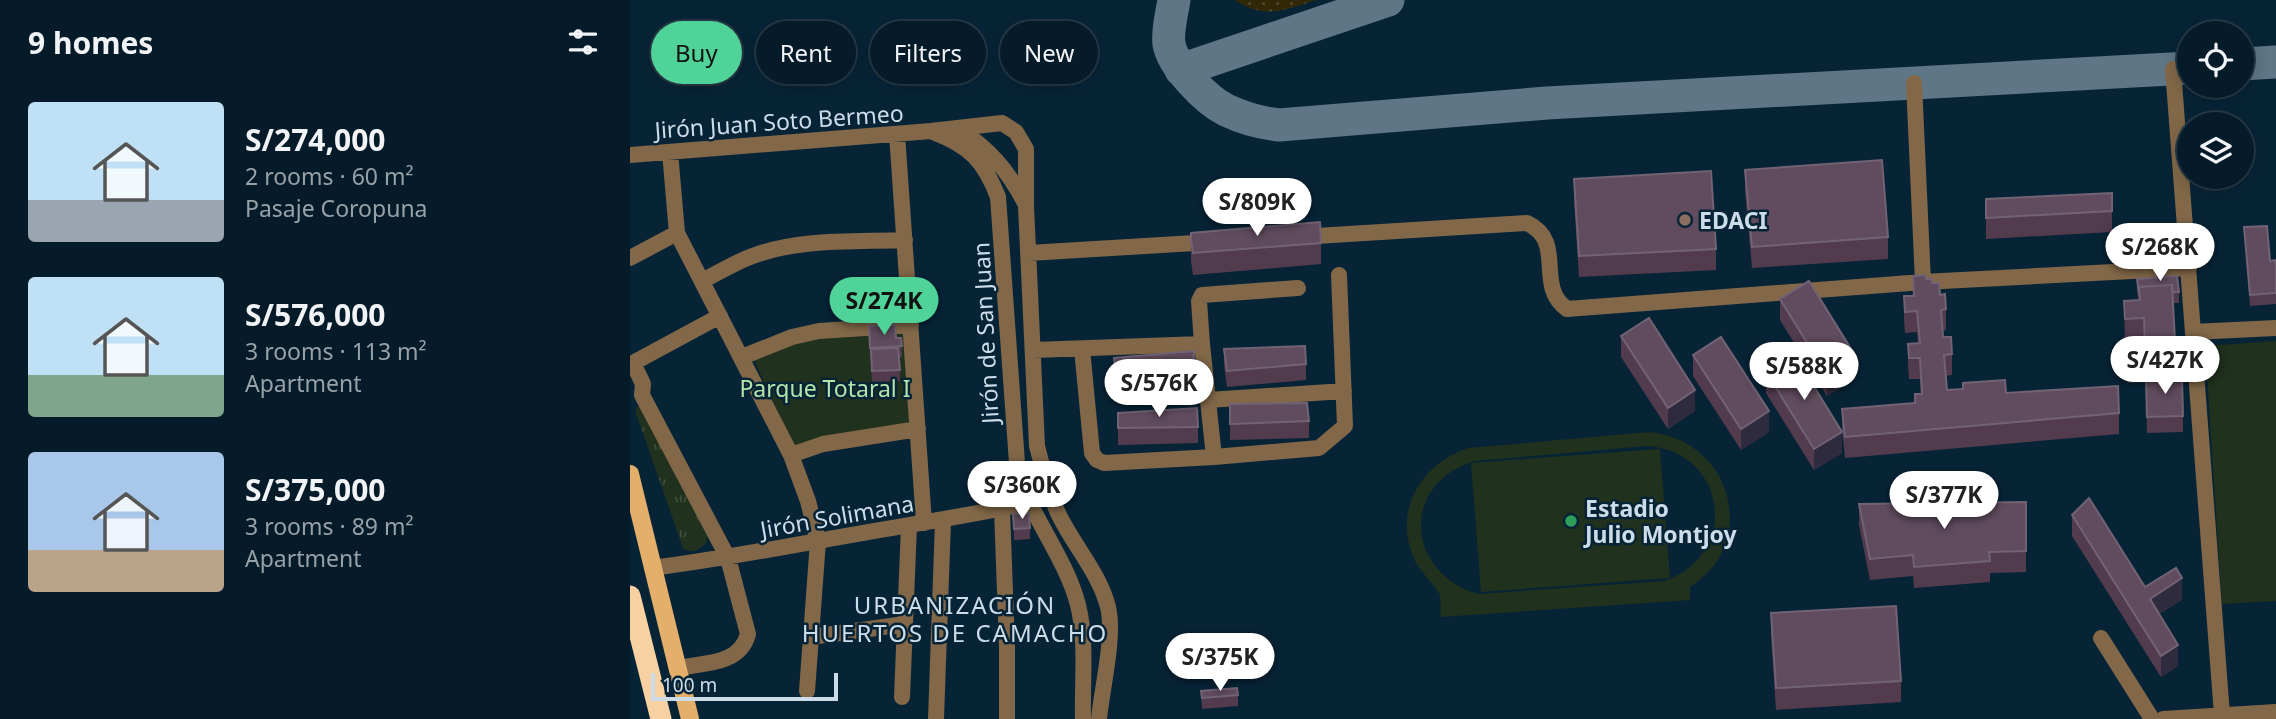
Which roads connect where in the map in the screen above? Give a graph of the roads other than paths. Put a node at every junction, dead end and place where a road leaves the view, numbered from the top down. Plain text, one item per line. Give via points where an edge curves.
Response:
1 (2173, 69) dead end
2 (1914, 83) dead end
3 (958, 128) junction
4 (931, 131) junction
5 (897, 134) junction
6 (670, 152) junction
7 (630, 155) edge
8 (1026, 206) junction
9 (677, 233) junction
10 (1279, 238) edge
11 (905, 240) junction
12 (1224, 241) edge
13 (1029, 253) junction
14 (630, 258) edge
15 (2189, 268) junction
16 (1339, 275) dead end
17 (702, 281) junction
18 (1923, 282) junction
19 (1298, 288) dead end
20 (720, 316) junction
21 (911, 325) junction
22 (2276, 328) edge
23 (2193, 332) junction
24 (1202, 344) junction
25 (1083, 349) junction
26 (1033, 350) junction
27 (742, 357) junction
28 (1344, 391) junction
29 (1208, 400) junction
30 (918, 429) junction
31 (791, 456) junction
32 (1214, 457) junction
33 (630, 474) edge
34 (1028, 503) junction
35 (1002, 509) junction
36 (943, 521) junction
37 (917, 525) junction
38 (818, 541) junction
39 (728, 558) junction
40 (653, 568) junction
41 (630, 596) edge
42 (905, 624) junction
43 (811, 637) junction
44 (2101, 638) dead end
45 (677, 668) junction
46 (807, 691) dead end
47 (902, 697) dead end
48 (2276, 712) edge
49 (2222, 715) junction
50 (661, 719) edge
51 (690, 719) edge
52 (936, 719) edge
53 (1007, 719) edge
54 (1083, 719) edge
55 (1099, 719) edge
56 (2152, 719) edge
57 (2163, 719) edge

1 - 15 street
2 - 18 street
3 - 4 street, Jirón Juan Soto Bermeo
3 - 8 street via 1012,177
3 - 8 street, Jirón Juan Soto Bermeo via 1002,123 1016,132 1026,149
4 - 5 street, Jirón Juan Soto Bermeo
4 - 34 street, Jirón de San Juan via 972,153 988,173 998,197 1013,437 1018,477
5 - 6 street, Jirón Juan Soto Bermeo
5 - 11 street
6 - 7 street, Jirón Juan Soto Bermeo
6 - 9 street
8 - 13 street, Jirón Juan Soto Bermeo
9 - 14 street
9 - 17 street
10 - 18 street via 1527,223 1540,229 1546,240 1553,292 1567,309
11 - 17 street via 778,249 751,256
11 - 21 street
12 - 13 street
13 - 26 street, Jirón Juan Soto Bermeo
15 - 18 street
15 - 23 street
16 - 28 street
17 - 20 street
19 - 24 street via 1202,295
20 - 27 street
20 - 39 street via 633,363 643,384 642,395
21 - 27 street via 819,331
21 - 30 street
22 - 23 street
23 - 49 street
24 - 25 street
24 - 29 street
25 - 26 street
25 - 32 street via 1092,453 1097,460
26 - 55 street, Jirón Juan Soto Bermeo via 1037,446 1047,485 1108,608 1110,628
27 - 31 street
28 - 29 street
28 - 32 street via 1345,426 1319,448
29 - 32 street
30 - 31 street via 823,444
30 - 37 street
31 - 38 street
33 - 40 main road
34 - 35 street, Jirón Solimana
34 - 54 street, Jirón de San Juan via 1078,605
35 - 36 street, Jirón Solimana
35 - 53 street
36 - 37 street, Jirón Solimana
36 - 52 street
37 - 38 street, Jirón Solimana
37 - 42 street
38 - 39 street, Jirón Solimana
38 - 43 street
39 - 40 street, Jirón Solimana
39 - 45 street via 748,634 745,643 728,659
40 - 45 main road
41 - 50 highway
42 - 43 street
42 - 47 street
43 - 46 street
44 - 56 street
45 - 51 main road
48 - 49 street
49 - 57 street

